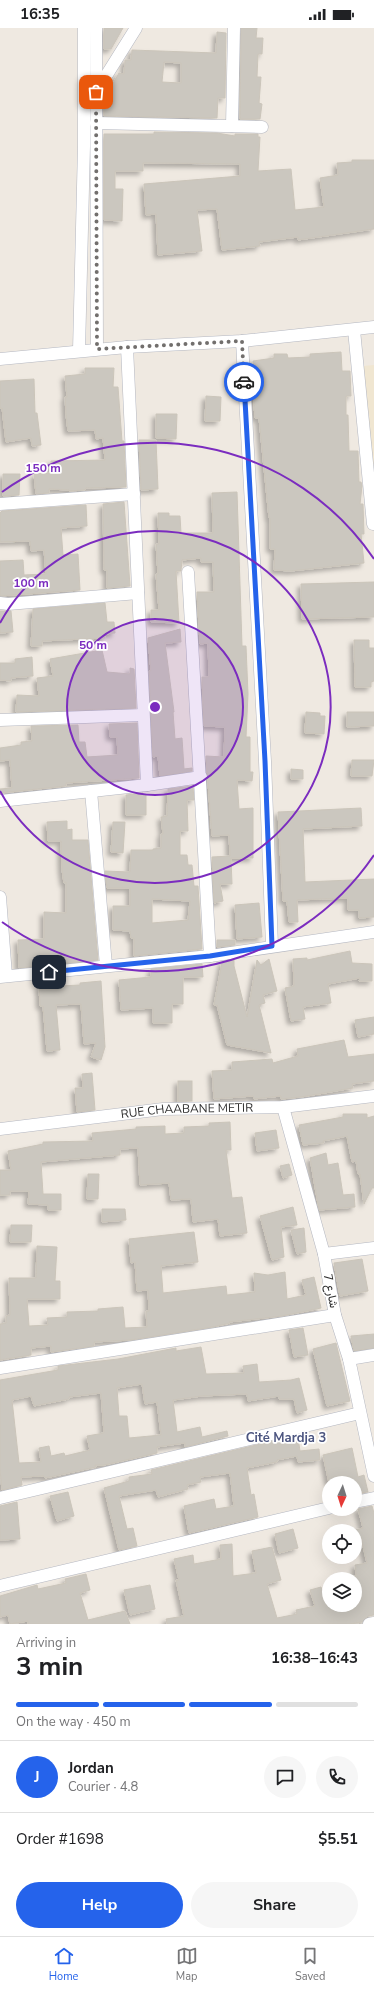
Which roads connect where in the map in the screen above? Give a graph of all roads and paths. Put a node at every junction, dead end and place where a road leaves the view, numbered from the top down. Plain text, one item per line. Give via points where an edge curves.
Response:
1 (84, 28) edge
2 (96, 28) edge
3 (136, 28) edge
4 (234, 28) edge
5 (96, 92) junction
6 (96, 123) junction
7 (232, 126) junction
8 (262, 126) dead end
9 (374, 327) edge
10 (354, 330) junction
11 (242, 341) junction
12 (127, 347) junction
13 (97, 349) junction
14 (79, 351) junction
15 (0, 359) edge
16 (134, 494) junction
17 (0, 504) edge
18 (373, 524) dead end
19 (188, 572) dead end
20 (138, 593) junction
21 (0, 603) edge
22 (143, 715) junction
23 (0, 720) edge
24 (201, 777) junction
25 (147, 785) junction
26 (91, 791) junction
27 (0, 801) edge
28 (0, 897) edge
29 (374, 932) edge
30 (272, 946) junction
31 (210, 956) junction
32 (106, 966) junction
33 (3, 976) edge
34 (374, 1096) edge
35 (283, 1107) junction
36 (0, 1129) edge
37 (374, 1248) edge
38 (324, 1254) junction
39 (335, 1315) junction
40 (374, 1355) edge
41 (349, 1359) junction
42 (0, 1368) edge
43 (360, 1413) junction
44 (374, 1476) edge
45 (0, 1498) edge
46 (374, 1498) edge
47 (362, 1501) edge
48 (322, 1510) edge
49 (0, 1586) edge
50 (374, 1623) edge
51 (369, 1624) edge

1 - 14 street
2 - 5 street
3 - 5 street
4 - 7 street
5 - 6 street
6 - 7 street
6 - 13 street
7 - 8 street
9 - 10 street
10 - 11 street
10 - 18 street
11 - 12 street
11 - 30 street via 265,761
12 - 13 street
12 - 16 street
13 - 14 street
14 - 15 street
16 - 17 street
16 - 20 street
19 - 24 street
20 - 21 street
20 - 22 street
22 - 23 street
22 - 25 street
24 - 25 street
24 - 31 street
25 - 26 street
26 - 27 street
26 - 32 street
28 - 33 street
29 - 30 street
30 - 31 street
31 - 32 street
32 - 33 street
34 - 35 street, RUE CHAABANE METIR
35 - 36 street, RUE CHAABANE METIR via 163,1109
35 - 38 street, شارع 7
37 - 38 street
38 - 39 street, شارع 7
39 - 41 street, شارع 7
39 - 42 street
40 - 41 street
41 - 43 street, شارع 7
43 - 44 street, شارع 7
43 - 45 street
46 - 47 street
48 - 49 street
50 - 51 street

